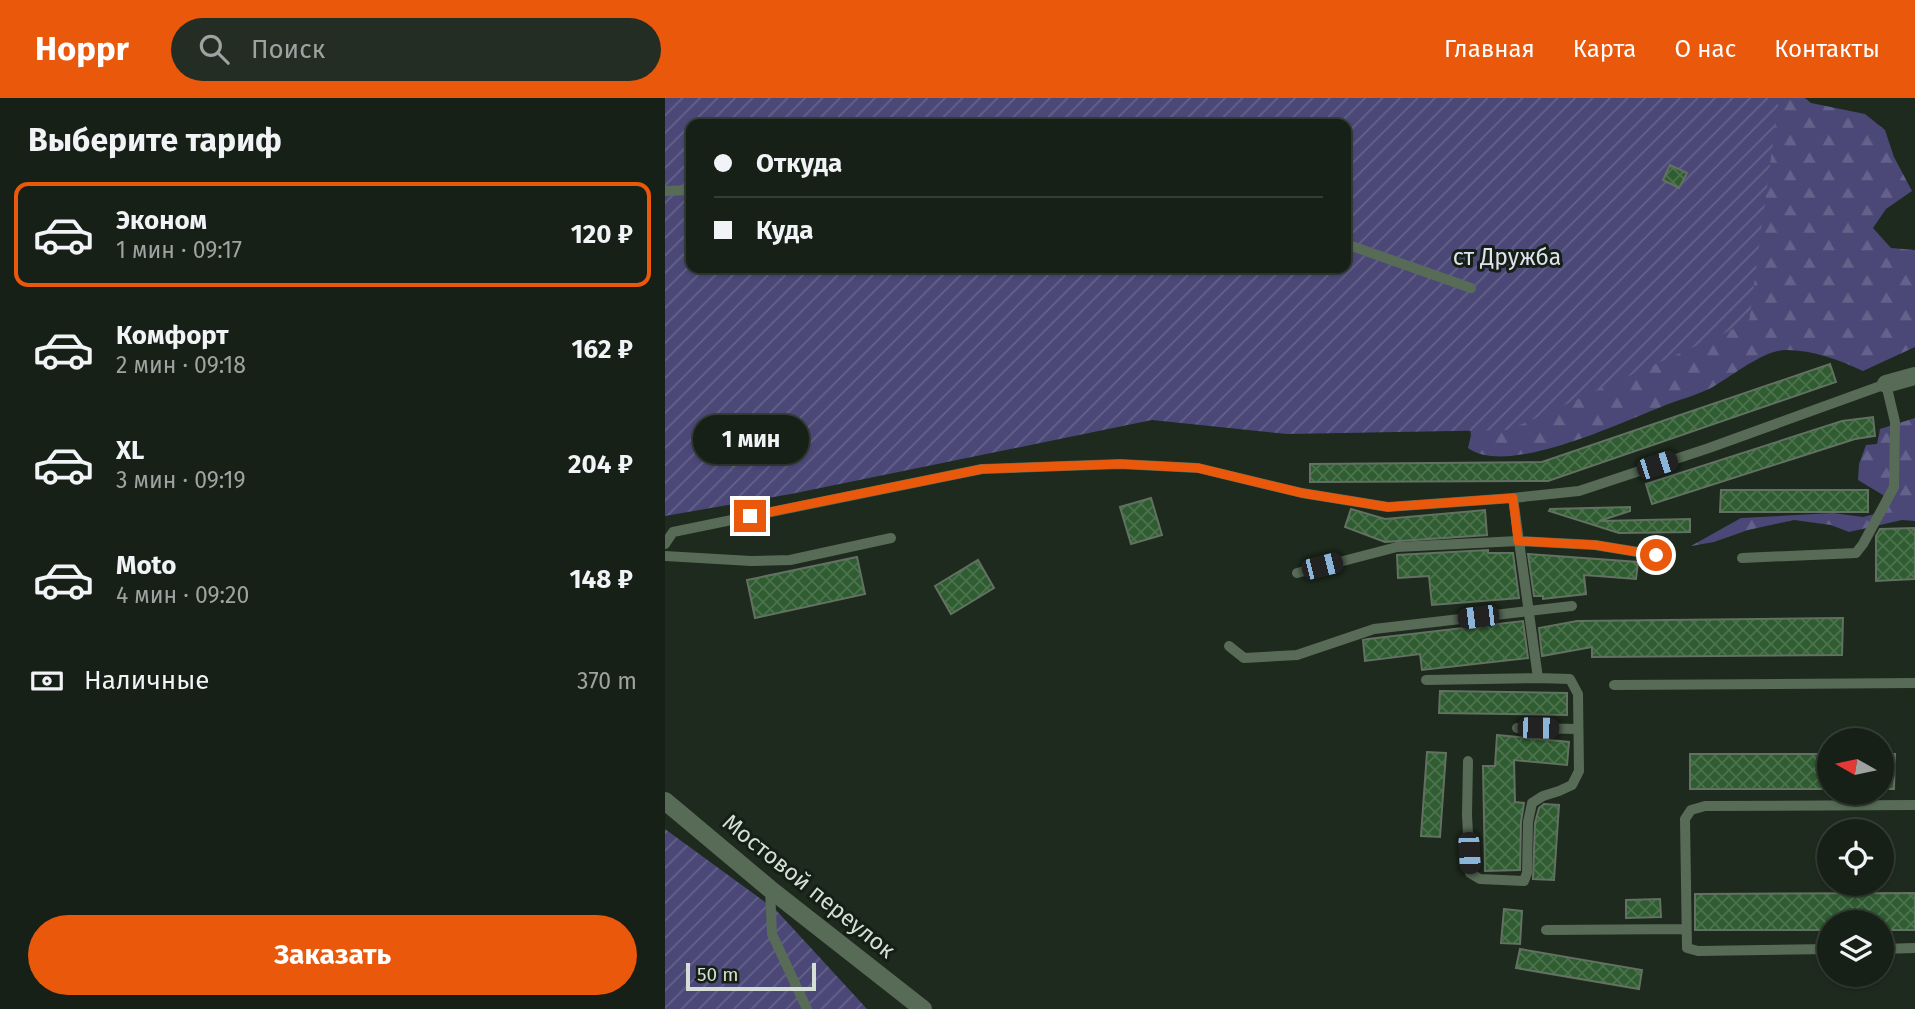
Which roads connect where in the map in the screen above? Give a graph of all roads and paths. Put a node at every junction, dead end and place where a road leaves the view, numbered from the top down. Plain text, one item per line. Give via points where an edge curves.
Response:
1 (686, 190) edge
2 (665, 191) edge
3 (1351, 246) edge
4 (1471, 288) dead end
5 (1915, 376) edge
6 (1886, 384) junction
7 (1513, 498) junction
8 (669, 529) edge
9 (891, 538) dead end
10 (1518, 541) junction
11 (665, 544) edge
12 (1656, 555) dead end
13 (665, 556) edge
14 (1742, 558) dead end
15 (1297, 573) dead end
16 (1573, 606) dead end
17 (1530, 610) junction
18 (1229, 646) dead end
19 (1538, 678) junction
20 (1426, 680) dead end
21 (1915, 683) edge
22 (1614, 685) dead end
23 (1517, 728) dead end
24 (1578, 729) junction
25 (1468, 761) dead end
26 (665, 801) edge
27 (1915, 805) edge
28 (770, 889) junction
29 (1686, 929) junction
30 (1546, 930) dead end
31 (1915, 948) edge
32 (1894, 949) edge
33 (1817, 950) edge
34 (807, 1009) edge
35 (923, 1009) edge

1 - 2 lane
3 - 4 lane
5 - 6 street
6 - 7 lane via 1579,491
6 - 14 lane via 1895,422 1894,487 1856,553
7 - 8 lane via 1388,507 1302,493 1198,468 1120,464 982,469
7 - 10 lane
8 - 11 lane
9 - 13 lane via 790,560
10 - 12 lane via 1595,545
10 - 15 lane via 1397,547
10 - 17 lane
16 - 17 lane
17 - 18 lane via 1374,629 1297,656 1244,658
17 - 19 lane
19 - 20 lane
19 - 24 lane via 1570,679 1578,694
21 - 22 lane
23 - 24 lane
24 - 25 lane via 1579,771 1572,785 1532,803 1524,881 1480,879 1470,873
26 - 28 street, Мостовой переулок
27 - 29 lane via 1705,806 1691,810 1685,819
28 - 34 lane via 772,934
28 - 35 street, Мостовой переулок
29 - 30 lane
29 - 33 lane via 1687,948 1698,951
31 - 32 lane

